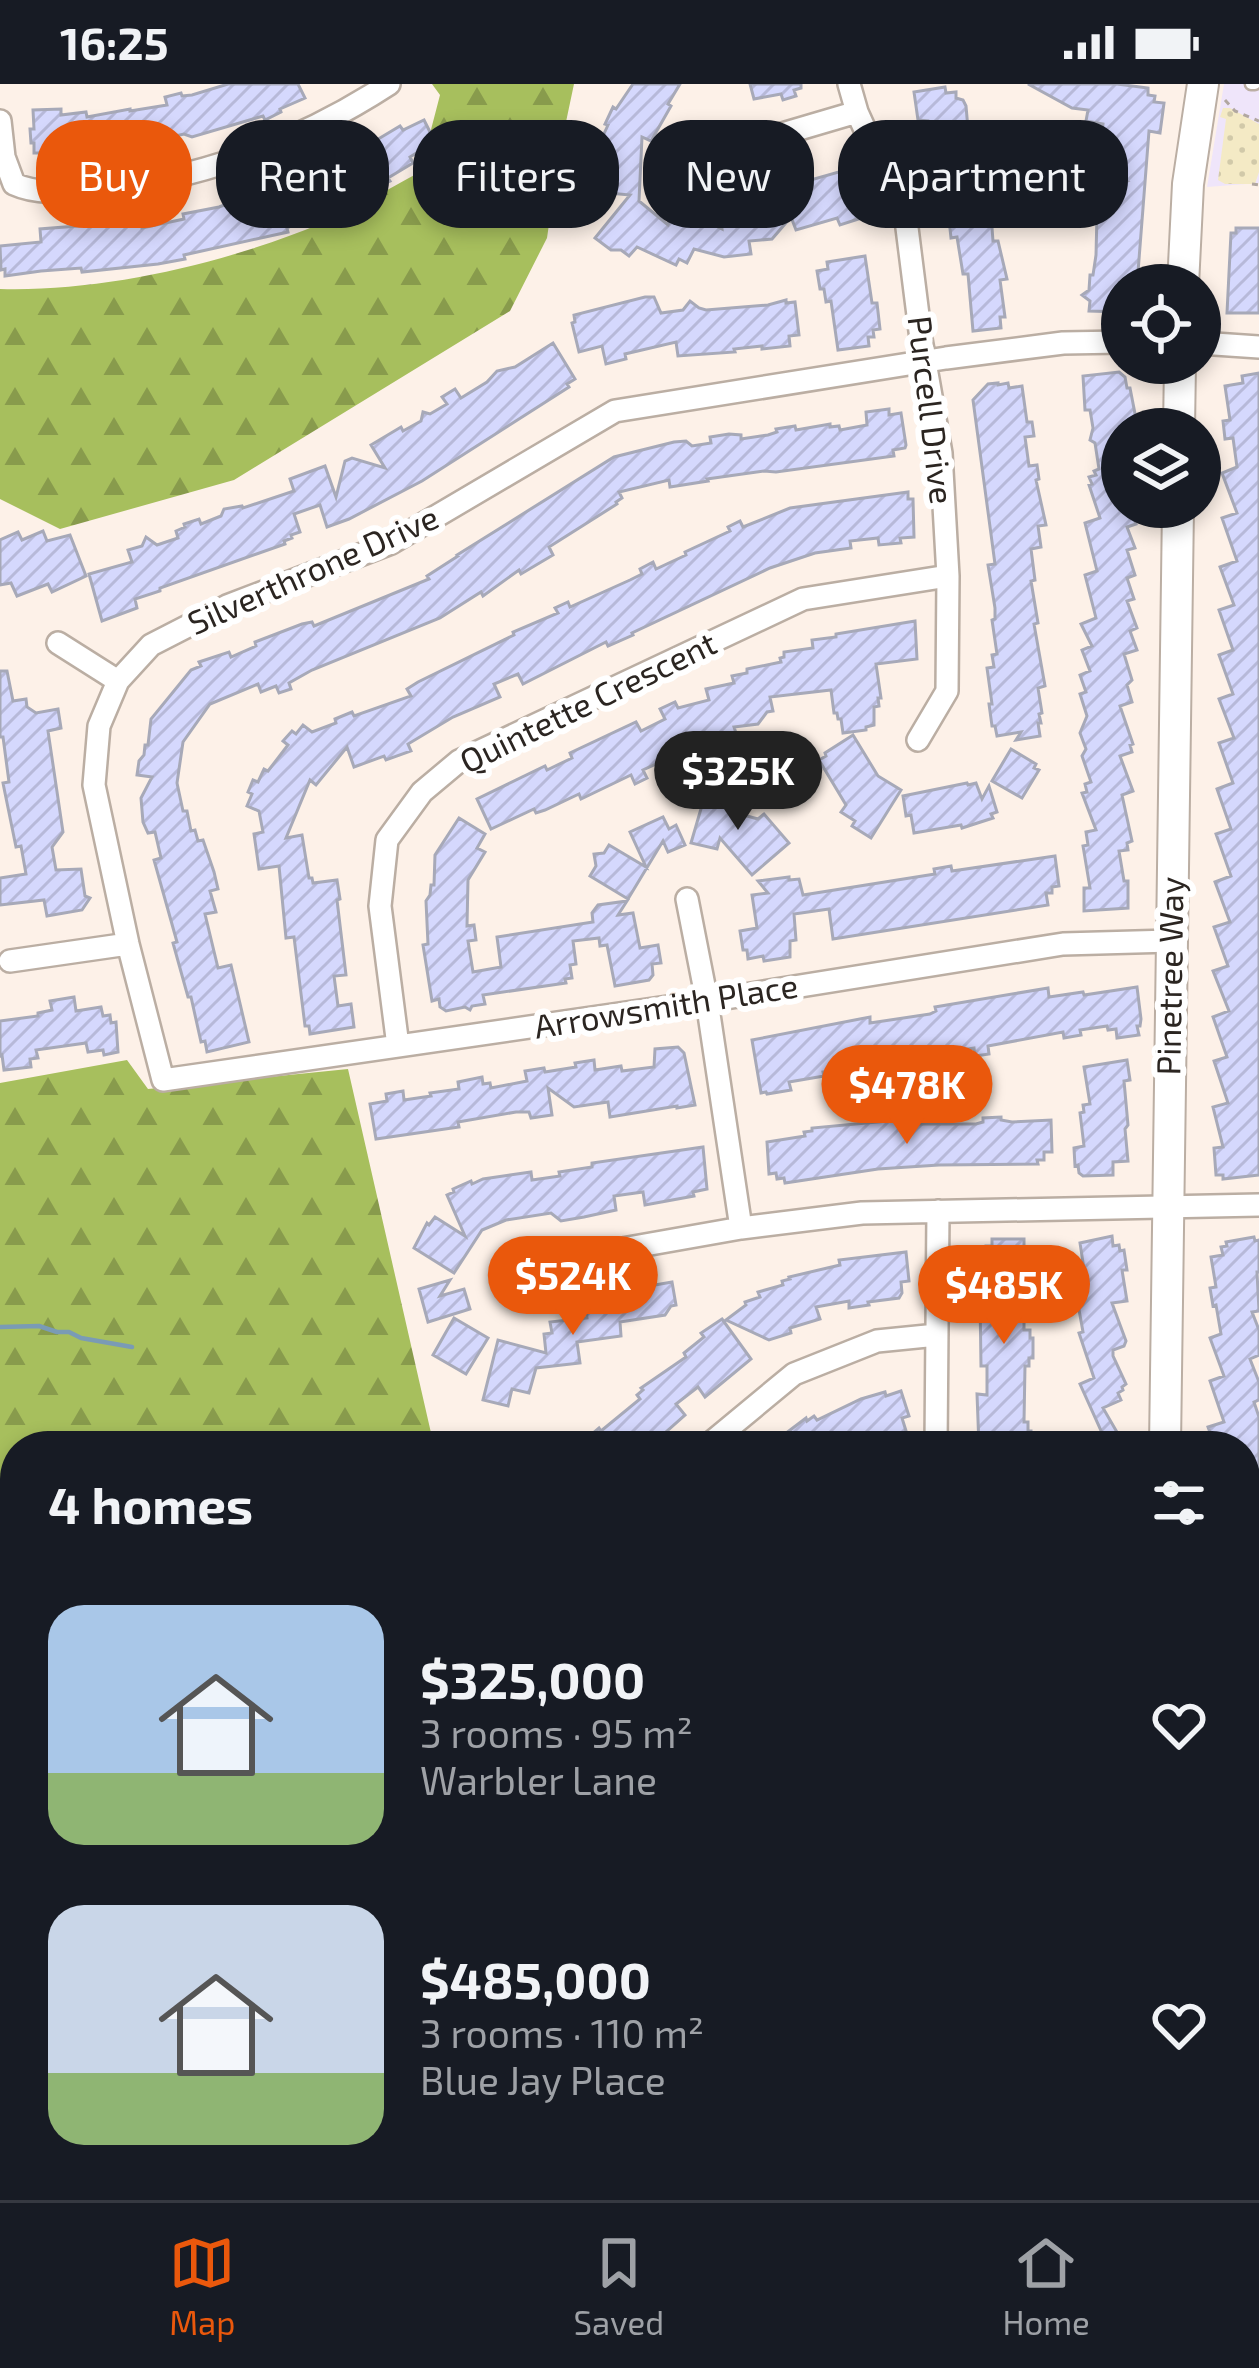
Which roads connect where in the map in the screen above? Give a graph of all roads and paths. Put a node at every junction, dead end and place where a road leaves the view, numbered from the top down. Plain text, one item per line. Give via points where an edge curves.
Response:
1 (389, 84) edge
2 (849, 84) edge
3 (1213, 85) edge
4 (857, 112) junction
5 (0, 121) edge
6 (1259, 121) edge
7 (814, 125) edge
8 (1184, 264) edge
9 (1101, 342) edge
10 (1221, 344) edge
11 (1259, 347) edge
12 (925, 361) junction
13 (1178, 528) edge
14 (948, 576) junction
15 (58, 643) dead end
16 (118, 681) junction
17 (918, 740) dead end
18 (687, 899) dead end
19 (1171, 941) junction
20 (128, 944) junction
21 (10, 961) dead end
22 (707, 1001) junction
23 (398, 1046) junction
24 (163, 1080) joint
25 (1259, 1205) edge
26 (1167, 1208) junction
27 (938, 1211) junction
28 (741, 1228) junction
29 (517, 1274) dead end
30 (937, 1335) junction
31 (725, 1431) edge
32 (936, 1431) edge
33 (1165, 1431) edge

1 - 5 street via 282,143 160,180 89,190 14,184
2 - 4 street, Purcell Drive
3 - 6 path via 1235,111
3 - 8 street via 1188,184
4 - 7 street
4 - 12 street, Purcell Drive via 906,220
9 - 12 street, Silverthrone Drive
10 - 11 street
12 - 14 street, Purcell Drive
12 - 16 street, Silverthrone Drive via 615,411 391,543 227,606 151,645
13 - 19 street, Pinetree Way
14 - 17 street, Purcell Drive via 947,692
14 - 23 street, Quintette Crescent via 803,598 459,760 422,792 387,840 380,906
15 - 16 street
16 - 20 street, Silverthrone Drive via 99,726 94,785
18 - 22 street
19 - 22 street, Arrowsmith Place via 1063,944
19 - 26 street, Pinetree Way
20 - 21 street
20 - 24 street, Silverthrone Drive
22 - 23 street, Arrowsmith Place
22 - 28 street
23 - 24 street, Arrowsmith Place
25 - 26 street
26 - 27 street
26 - 33 street, Pinetree Way
27 - 28 street
27 - 30 street
28 - 29 street
30 - 31 street via 877,1341 794,1373
30 - 32 street

